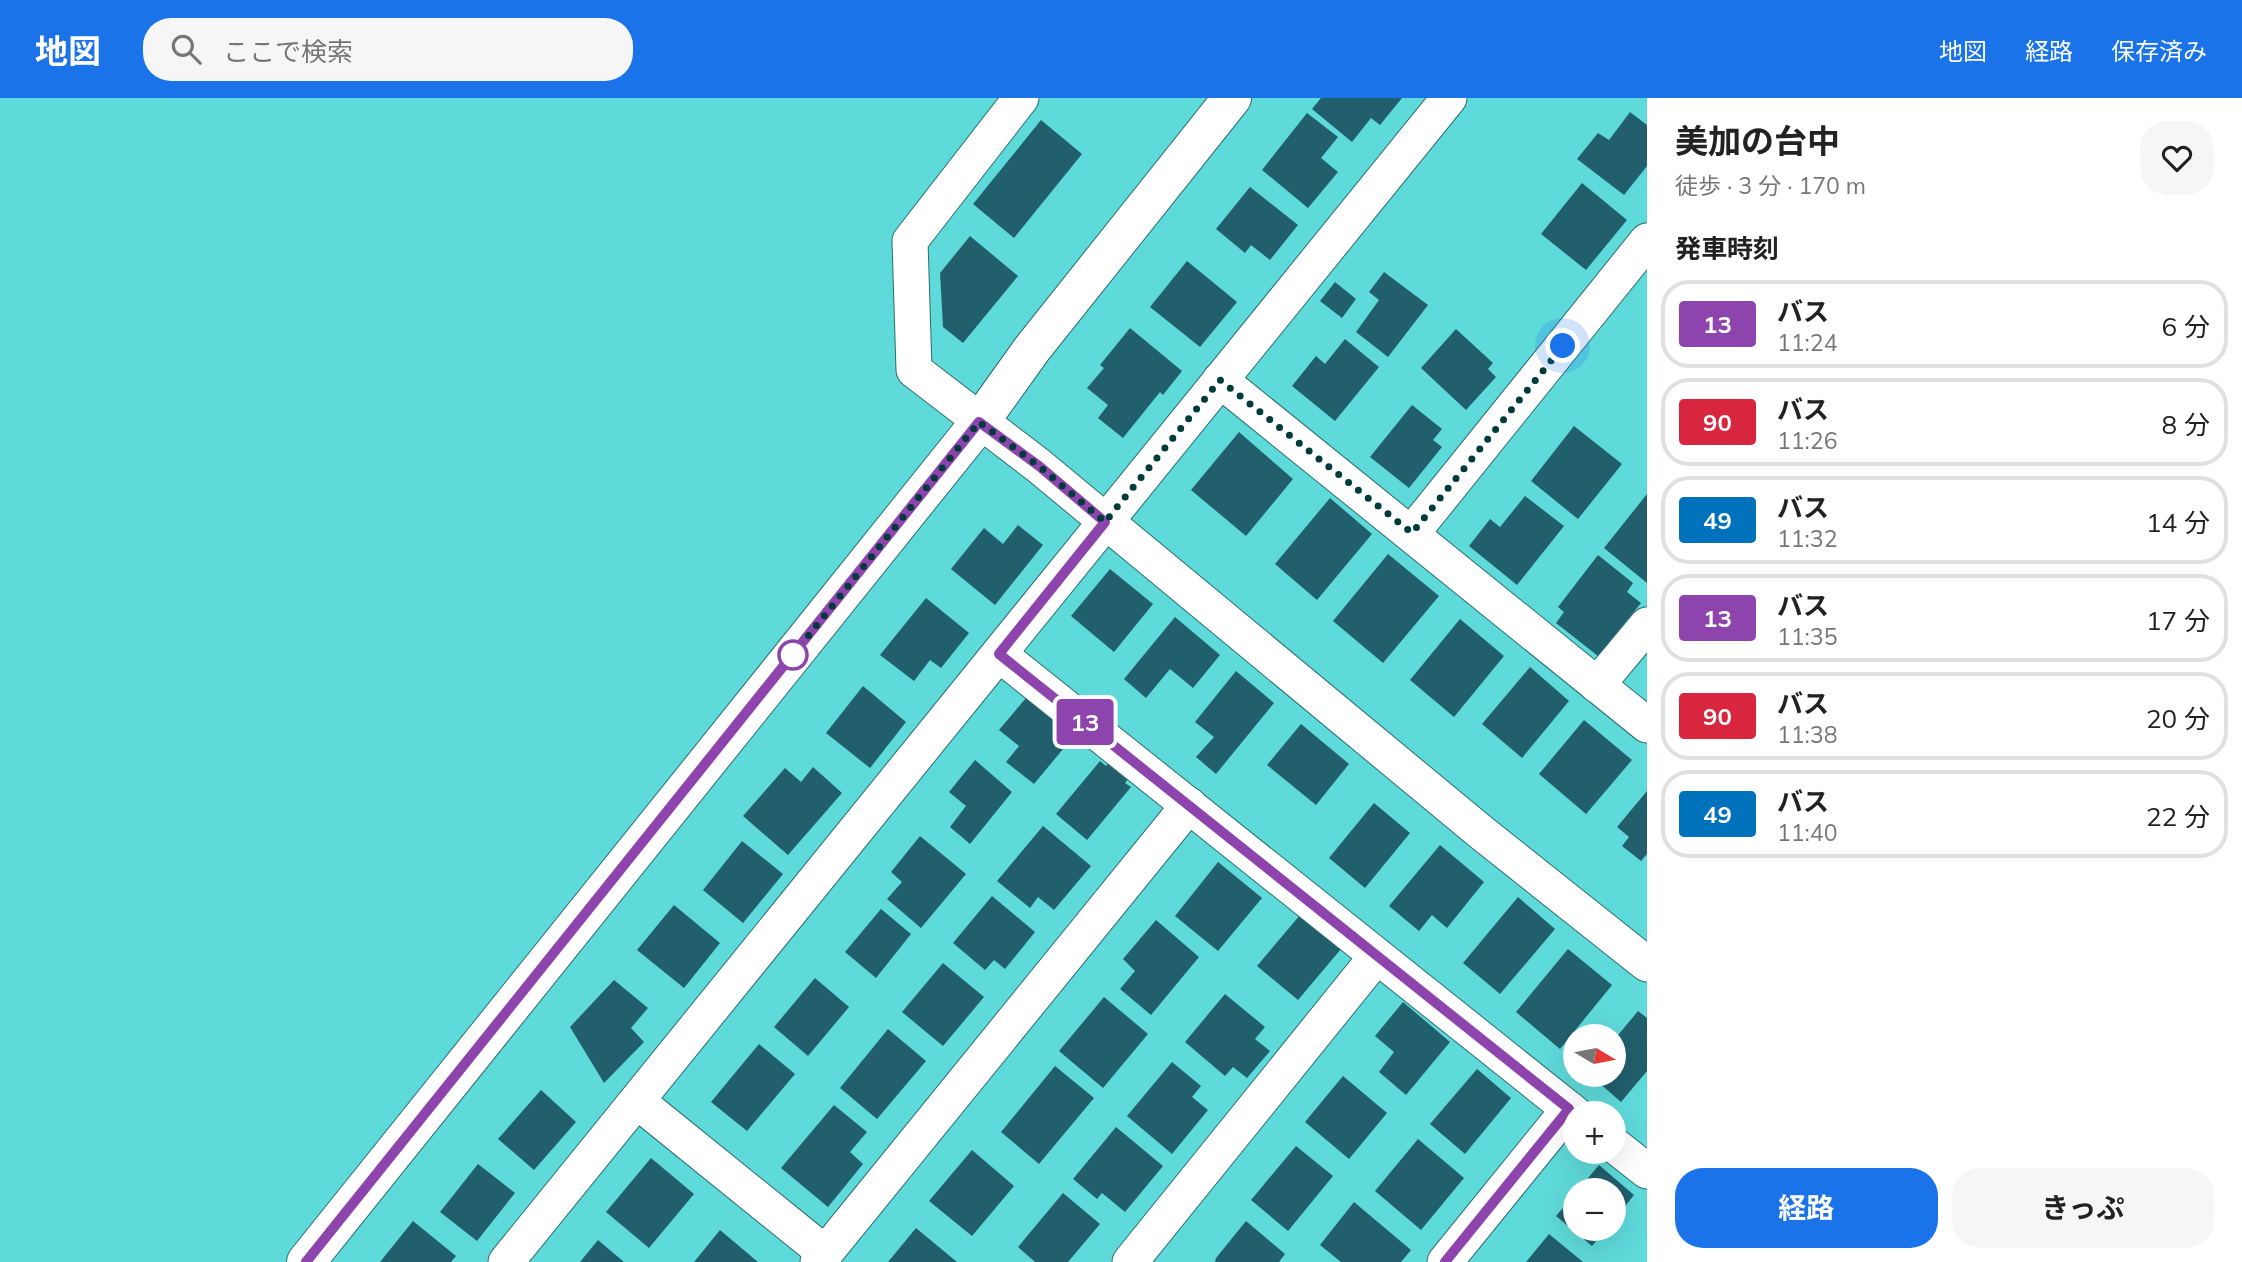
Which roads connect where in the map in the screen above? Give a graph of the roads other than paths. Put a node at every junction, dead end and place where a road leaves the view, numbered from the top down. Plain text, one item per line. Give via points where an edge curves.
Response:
1 (1021, 98) edge
2 (1231, 98) edge
3 (1449, 98) edge
4 (1647, 241) edge
5 (1220, 380) junction
6 (979, 422) junction
7 (1105, 522) junction
8 (1412, 533) junction
9 (1647, 625) edge
10 (999, 654) junction
11 (1597, 685) junction
12 (1647, 725) edge
13 (1189, 805) junction
14 (1377, 956) junction
15 (1647, 964) edge
16 (637, 1101) junction
17 (1563, 1105) edge
18 (1563, 1123) edge
19 (1626, 1154) edge
20 (1647, 1171) edge
21 (821, 1258) edge
22 (306, 1262) edge
23 (506, 1262) edge
24 (1130, 1262) edge
25 (1445, 1262) edge

1 - 6 street via 910,241 914,370
2 - 6 street
3 - 5 street
4 - 8 street
5 - 7 street
5 - 8 street
6 - 7 street
6 - 22 street
7 - 10 street
7 - 15 street
8 - 11 street
9 - 11 street
10 - 13 street
10 - 16 street
11 - 12 street
13 - 14 street
13 - 21 street
14 - 17 street
14 - 24 street
16 - 21 street
16 - 23 street
18 - 25 street
19 - 20 street

